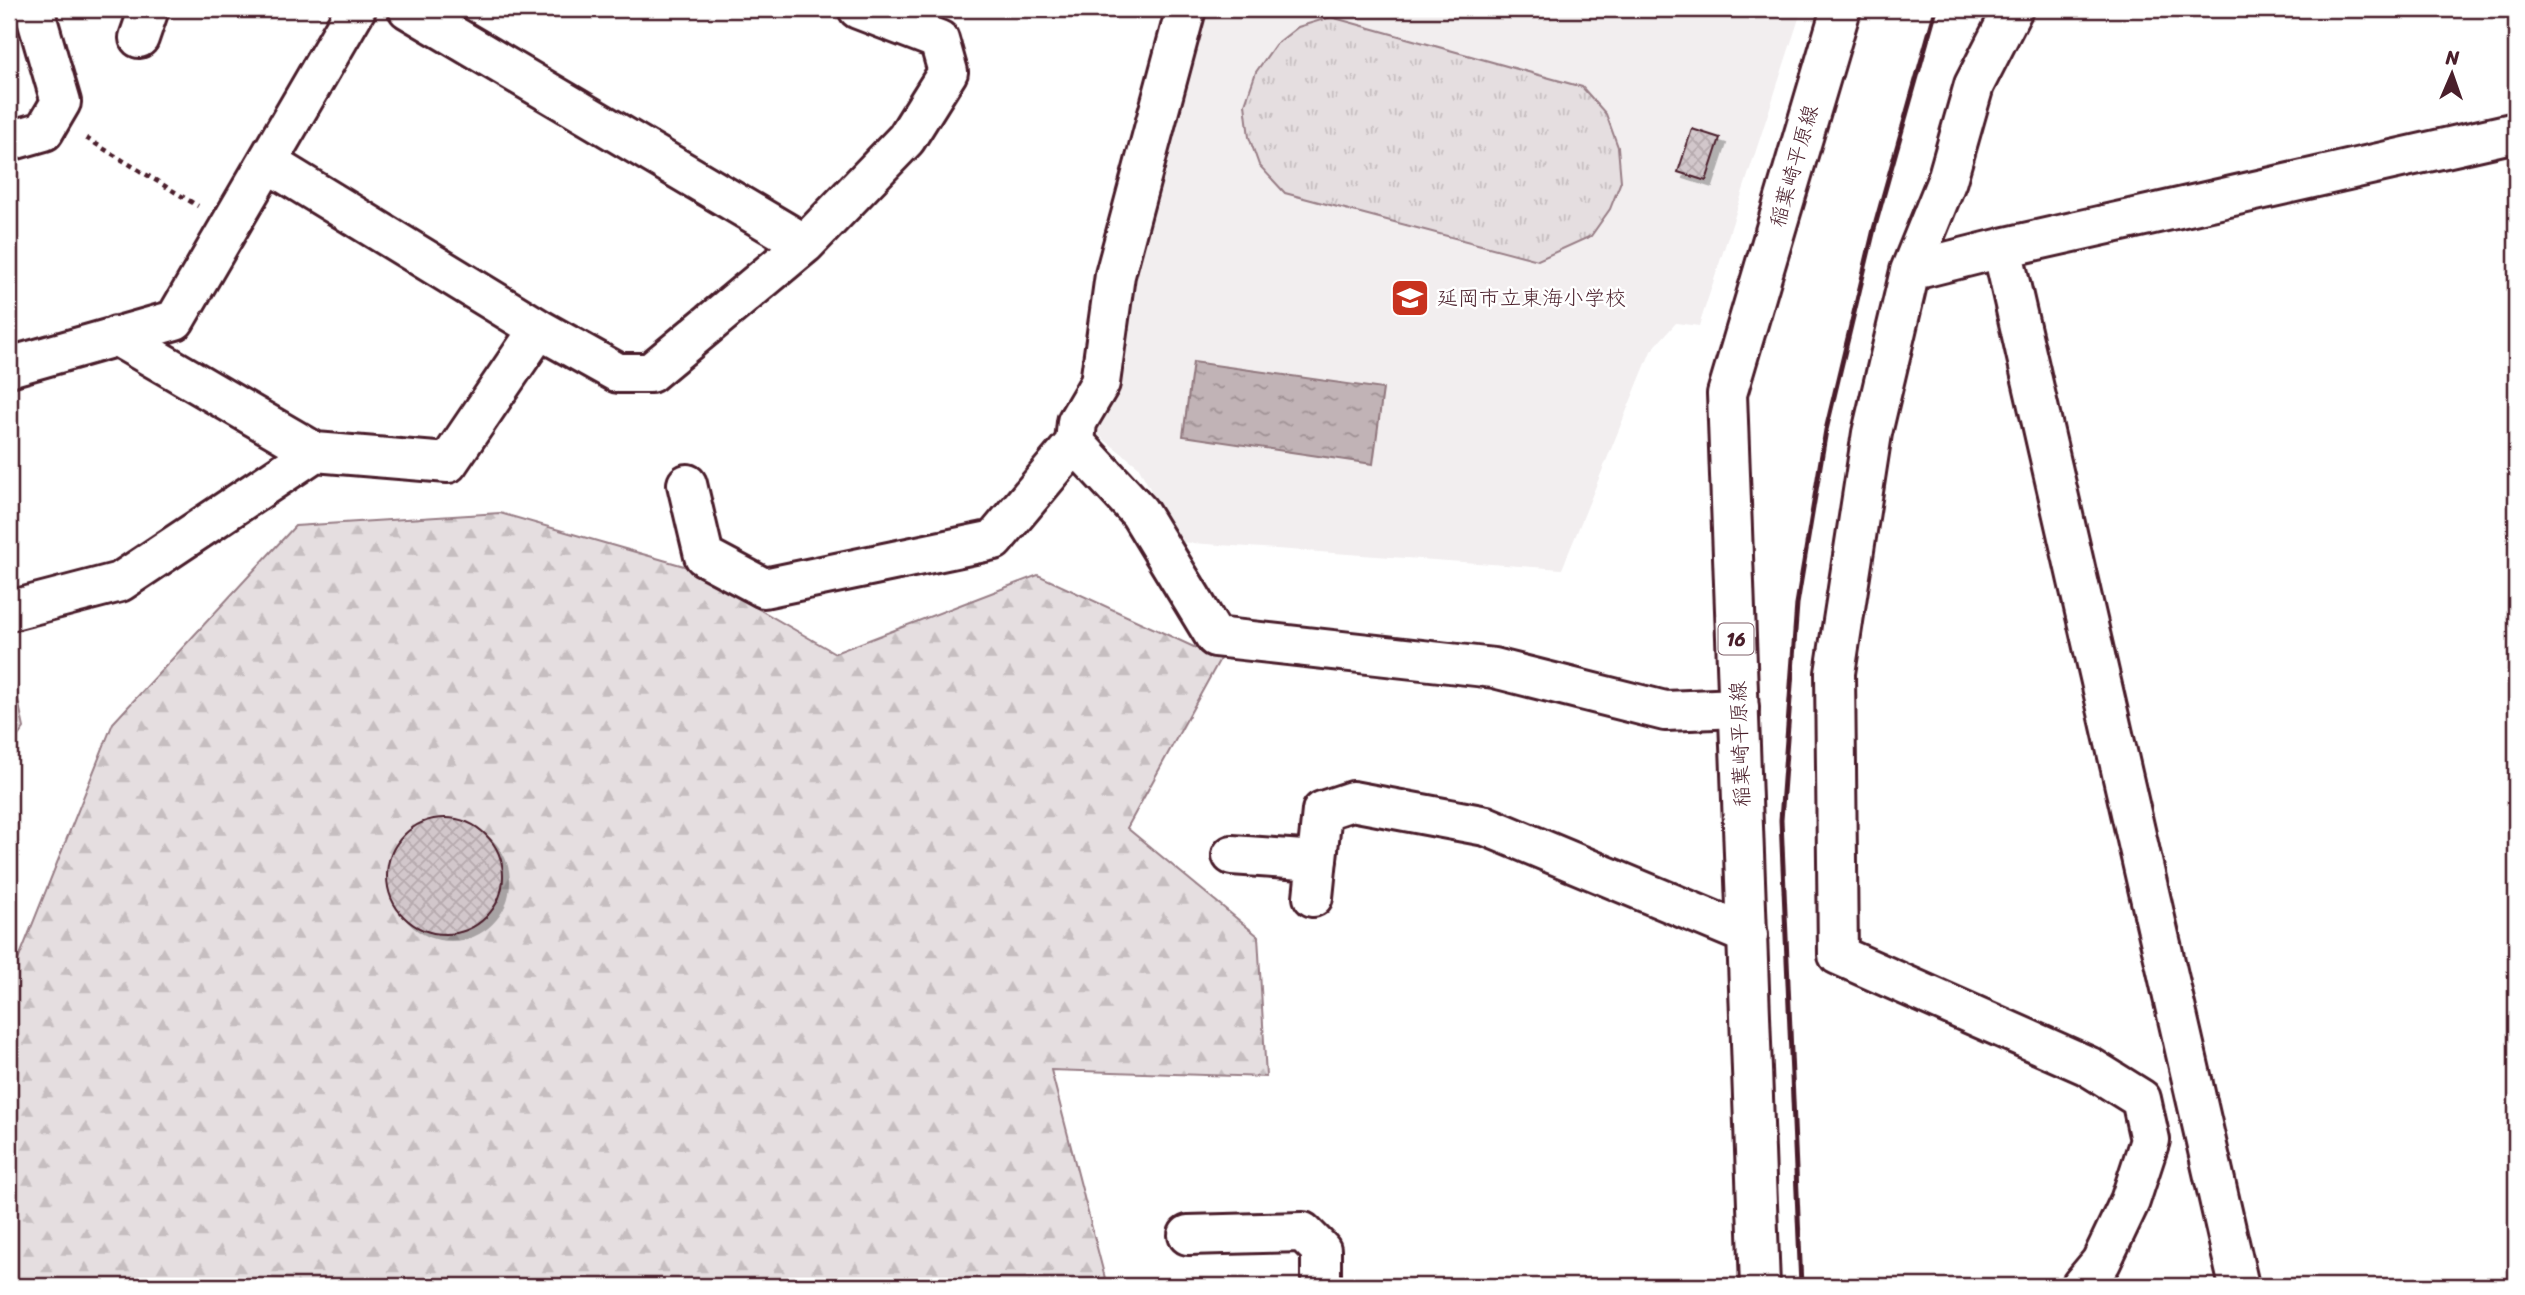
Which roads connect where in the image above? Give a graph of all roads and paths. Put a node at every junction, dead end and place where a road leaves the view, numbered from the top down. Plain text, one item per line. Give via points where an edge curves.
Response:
1 (34, 9) edge
2 (356, 9) edge
3 (408, 9) edge
4 (858, 9) edge
5 (1186, 9) edge
6 (1841, 9) edge
7 (2013, 9) edge
8 (52, 117) junction
9 (2516, 132) edge
10 (9, 141) edge
11 (268, 163) junction
12 (230, 226) junction
13 (805, 244) junction
14 (2003, 248) junction
15 (1910, 271) junction
16 (539, 329) junction
17 (116, 336) junction
18 (9, 367) edge
19 (1075, 443) junction
20 (315, 452) junction
21 (687, 484) dead end
22 (9, 611) edge
23 (1739, 708) junction
24 (1232, 855) dead end
25 (1748, 935) junction
26 (1188, 1235) dead end
27 (1321, 1286) edge
28 (1760, 1286) edge
29 (2081, 1286) edge
30 (2239, 1286) edge

1 - 8 street via 61,102
2 - 11 street
3 - 13 street
4 - 13 street via 939,40 948,72 906,139
5 - 19 street via 1115,275 1100,383 1077,422
6 - 23 street, 稲葉崎平原線 / 16 via 1727,394
7 - 15 street via 1974,85 1947,180
8 - 10 street via 44,131
8 - 12 path
9 - 14 street
11 - 12 street
11 - 16 street
12 - 17 street via 174,320
13 - 16 street via 650,373 618,373
14 - 15 street
14 - 30 street
15 - 29 street via 1872,433 1835,673 1838,955 2088,1066 2141,1099 2150,1140 2130,1201 2101,1262
16 - 20 street via 448,463
17 - 18 street
17 - 20 street
19 - 21 street via 994,540 764,588 704,556
19 - 23 street via 1139,512 1215,637 1494,668 1665,711
20 - 22 street via 120,582
23 - 25 street, 稲葉崎平原線 / 16
24 - 25 street via 1315,879 1322,811 1352,801 1486,825
25 - 28 street, 稲葉崎平原線 / 16
26 - 27 street via 1303,1232 1321,1250

